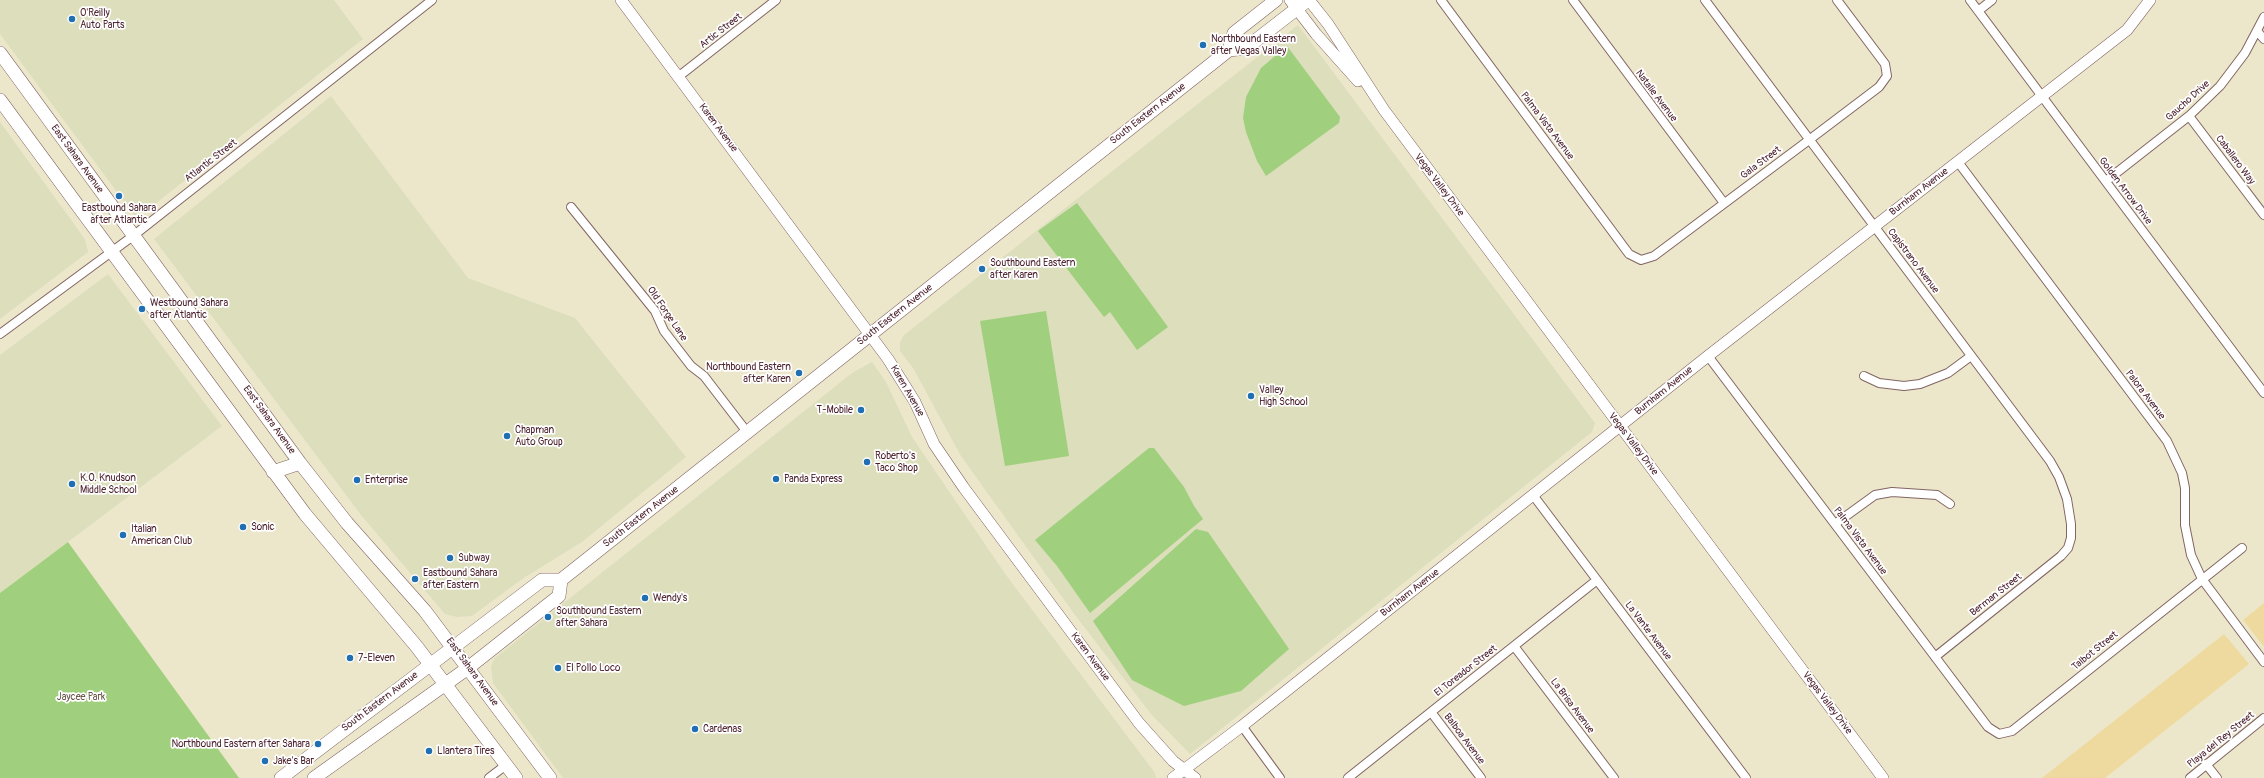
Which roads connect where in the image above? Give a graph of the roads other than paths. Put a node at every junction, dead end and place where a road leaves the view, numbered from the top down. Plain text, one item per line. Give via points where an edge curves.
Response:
1 (432, 0) edge
2 (621, 0) edge
3 (776, 0) edge
4 (1276, 0) edge
5 (1308, 0) edge
6 (1441, 0) edge
7 (1573, 0) edge
8 (1705, 0) edge
9 (1838, 0) edge
10 (1970, 0) edge
11 (1992, 0) edge
12 (2150, 0) edge
13 (1293, 4) edge
14 (1978, 11) junction
15 (2264, 17) edge
16 (2257, 30) junction
17 (2264, 39) edge
18 (1229, 50) junction
19 (0, 53) edge
20 (678, 77) junction
21 (2042, 96) junction
22 (0, 100) edge
23 (1384, 110) junction
24 (2189, 116) junction
25 (1809, 140) junction
26 (1958, 162) junction
27 (2106, 181) junction
28 (1724, 203) junction
29 (571, 207) dead end
30 (2264, 215) edge
31 (1874, 227) junction
32 (133, 236) junction
33 (111, 251) junction
34 (1641, 260) joint
35 (0, 334) edge
36 (870, 335) junction
37 (1708, 356) junction
38 (1971, 356) junction
39 (1864, 376) dead end
40 (2264, 393) edge
41 (1620, 427) junction
42 (747, 432) junction
43 (300, 463) junction
44 (273, 472) junction
45 (1533, 495) junction
46 (1950, 504) dead end
47 (1835, 524) junction
48 (2068, 548) joint
49 (2242, 548) dead end
50 (2202, 579) junction
51 (561, 580) junction
52 (1597, 580) junction
53 (1514, 646) junction
54 (454, 648) junction
55 (1935, 657) junction
56 (2264, 662) edge
57 (431, 664) junction
58 (468, 668) junction
59 (446, 683) junction
60 (1431, 712) junction
61 (2264, 718) edge
62 (1242, 726) junction
63 (1999, 734) joint
64 (2206, 764) junction
65 (506, 765) junction
66 (1184, 769) junction
67 (280, 778) edge
68 (314, 778) edge
69 (489, 778) edge
70 (516, 778) edge
71 (550, 778) edge
72 (1173, 778) edge
73 (1195, 778) edge
74 (1280, 778) edge
75 (1348, 778) edge
76 (1480, 778) edge
77 (1614, 778) edge
78 (1746, 778) edge
79 (1883, 778) edge
80 (2190, 778) edge
81 (2217, 778) edge

1 - 32 street, Atlantic Street
2 - 20 street, Karen Avenue
3 - 20 street, Artic Street
4 - 18 main road via 1234,33
5 - 13 main road, South Eastern Avenue
5 - 23 street, Vegas Valley Drive via 1328,24
6 - 34 street, Palma Vista Avenue via 1629,254
7 - 28 street, Natalie Avenue
8 - 25 street, Capistrano Avenue
9 - 25 street, Gala Street via 1885,64 1887,76 1879,87
10 - 14 street, Golden Arrow Drive
11 - 14 street
12 - 21 street, Burnham Avenue via 2127,30
13 - 18 main road, South Eastern Avenue via 1246,48
13 - 23 street, Vegas Valley Drive
14 - 21 street, Golden Arrow Drive
15 - 16 street, Gaucho Drive
16 - 17 street
16 - 24 street, Gaucho Drive via 2245,53 2220,86
18 - 36 main road, South Eastern Avenue
19 - 32 main road, East Sahara Avenue
20 - 36 street, Karen Avenue
21 - 26 street, Burnham Avenue
21 - 27 street, Golden Arrow Drive
22 - 33 main road
23 - 41 street, Vegas Valley Drive
24 - 27 street, Gaucho Drive
24 - 30 street, Caballero Way
25 - 28 street, Gala Street
25 - 31 street, Capistrano Avenue
26 - 31 street, Burnham Avenue
26 - 50 street, Palora Avenue via 2167,442 2182,473 2185,488 2185,525 2191,555
27 - 40 street, Golden Arrow Drive
28 - 34 street, Gala Street via 1654,256
29 - 42 street, Old Forge Lane via 655,311 664,331 691,366 704,376
31 - 37 street, Burnham Avenue
31 - 38 street, Capistrano Avenue
32 - 33 street, Atlantic Street
32 - 43 main road, East Sahara Avenue
33 - 35 street, Atlantic Street
33 - 44 main road
36 - 42 main road, South Eastern Avenue
36 - 66 street, Karen Avenue via 915,402 934,444 964,488 1139,723 1173,761
37 - 41 street, Burnham Avenue
37 - 47 street, Palma Vista Avenue
38 - 39 street via 1948,372 1920,384 1904,386 1879,383
38 - 48 street, Capistrano Avenue via 2059,476 2067,499 2071,524 2072,538
41 - 45 street, Burnham Avenue
41 - 79 street, Vegas Valley Drive
42 - 51 main road, South Eastern Avenue
43 - 44 main road
43 - 54 main road, East Sahara Avenue via 339,514 425,611
44 - 57 main road via 320,534
45 - 52 street, La Vante Avenue
45 - 62 street, Burnham Avenue
46 - 47 street via 1937,495 1892,492 1875,495
47 - 55 street, Palma Vista Avenue
48 - 55 street, Berman Street via 2062,556
49 - 50 street, Talbot Street
50 - 56 street, Palora Avenue
50 - 63 street, Talbot Street via 2012,731
51 - 54 main road, South Eastern Avenue via 542,580
51 - 58 main road via 559,596
52 - 53 street, El Toreador Street
52 - 78 street, La Vante Avenue
53 - 60 street, El Toreador Street
53 - 77 street, La Brisa Avenue
54 - 57 main road, South Eastern Avenue
54 - 58 main road, East Sahara Avenue
55 - 63 street, Palma Vista Avenue via 1988,727
57 - 59 main road
57 - 67 main road, South Eastern Avenue
58 - 59 main road
58 - 71 main road, East Sahara Avenue
59 - 65 main road
59 - 68 main road
60 - 75 street, El Toreador Street
60 - 76 street, Balboa Avenue
61 - 64 street, Playa del Rey Street
62 - 66 street, Burnham Avenue
62 - 74 street
64 - 80 street, Playa del Rey Street
64 - 81 street
65 - 69 street
65 - 70 main road
66 - 72 street, Burnham Avenue
66 - 73 street, Karen Avenue

